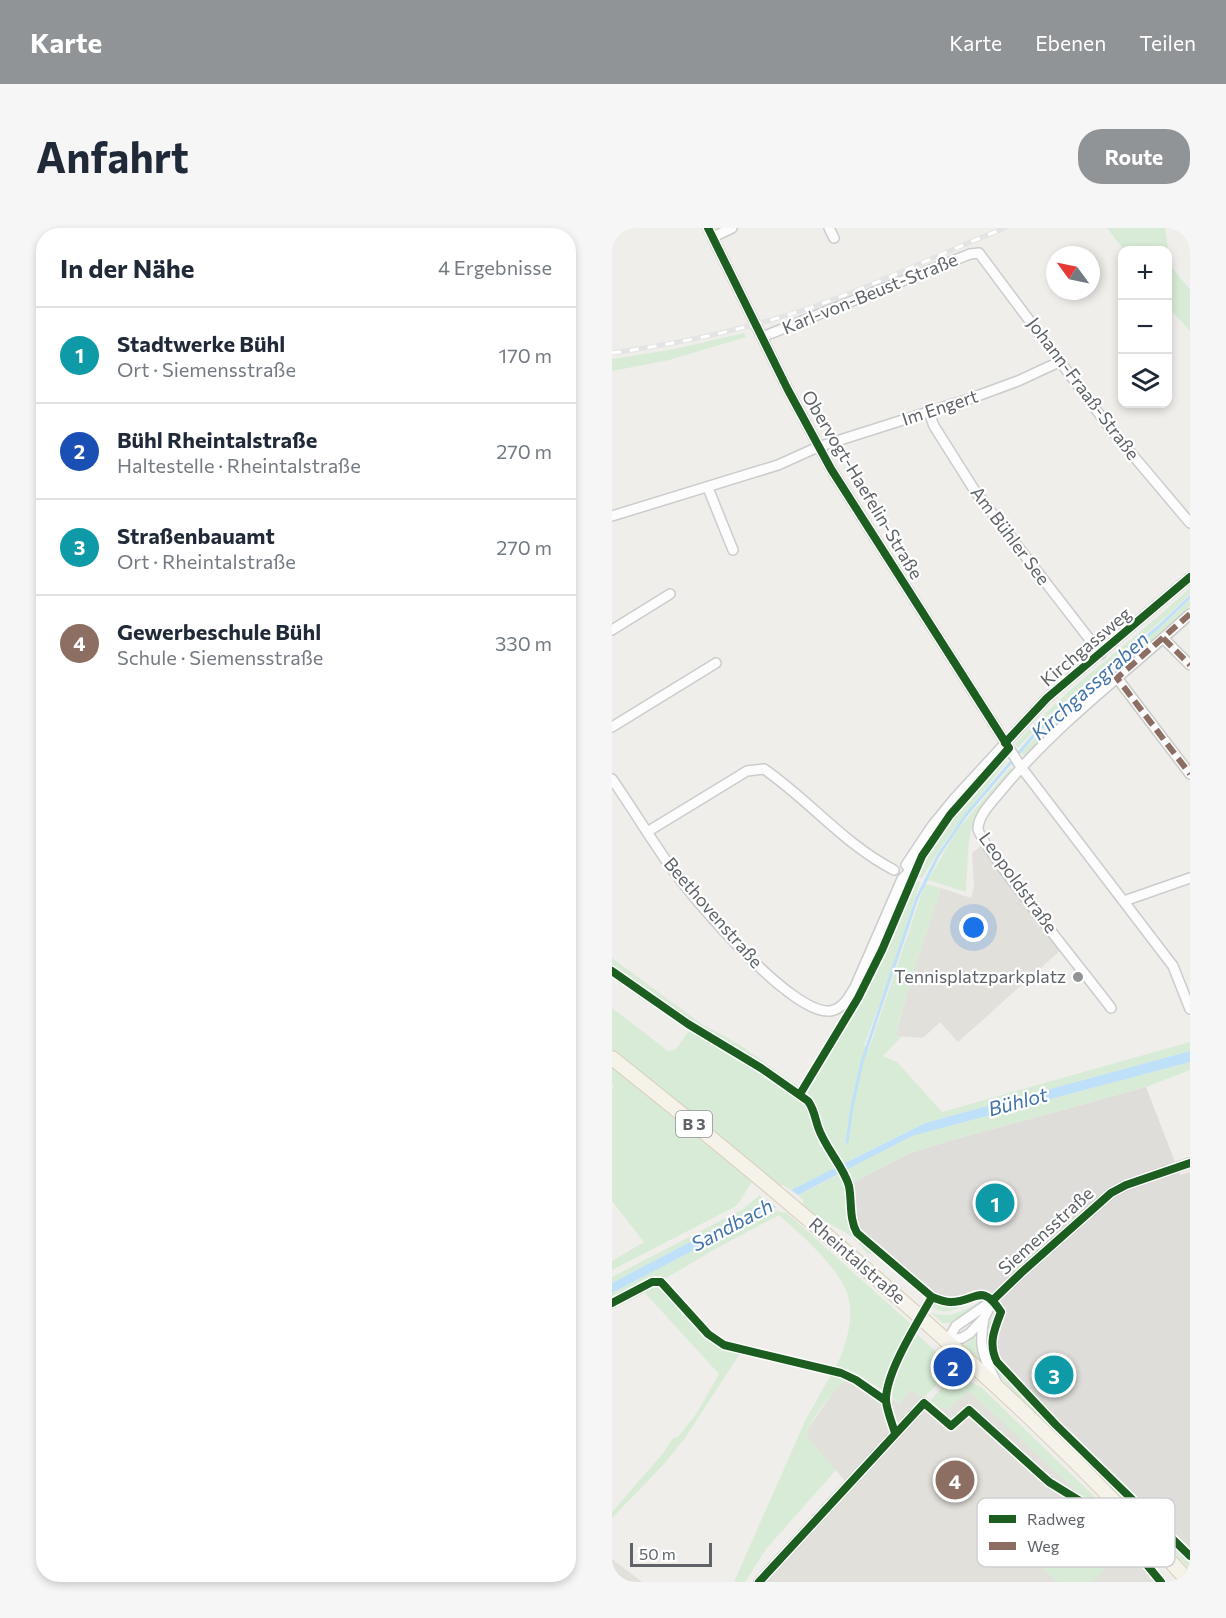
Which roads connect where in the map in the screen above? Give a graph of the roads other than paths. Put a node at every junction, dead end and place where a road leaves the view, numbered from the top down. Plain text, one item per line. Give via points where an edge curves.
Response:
1 (708, 228) edge
2 (732, 228) edge
3 (829, 228) edge
4 (713, 237) junction
5 (834, 238) dead end
6 (980, 253) joint
7 (762, 337) junction
8 (1059, 362) junction
9 (929, 412) junction
10 (818, 447) junction
11 (708, 488) junction
12 (612, 516) edge
13 (1190, 524) edge
14 (733, 550) dead end
15 (1190, 577) edge
16 (670, 594) dead end
17 (1190, 614) edge
18 (612, 630) edge
19 (1163, 638) junction
20 (1101, 654) junction
21 (716, 663) dead end
22 (1190, 665) edge
23 (1117, 678) junction
24 (612, 727) edge
25 (1007, 746) junction
26 (1019, 765) junction
27 (1190, 774) edge
28 (612, 778) edge
29 (647, 832) junction
30 (906, 865) junction
31 (894, 870) junction
32 (902, 879) junction
33 (1190, 879) edge
34 (1124, 901) junction
35 (1186, 986) edge
36 (841, 1007) joint
37 (1111, 1008) dead end
38 (1190, 1009) edge
39 (612, 1058) edge
40 (1190, 1163) edge
41 (993, 1300) junction
42 (984, 1318) junction
43 (947, 1341) junction
44 (999, 1388) junction
45 (924, 1403) dead end
46 (1109, 1498) edge
47 (1175, 1567) edge
48 (759, 1582) edge
49 (1189, 1582) edge

1 - 4 street, Obervogt-Haefelin-Straße
2 - 4 street
3 - 5 street
4 - 7 street, Obervogt-Haefelin-Straße
6 - 7 street, Karl-von-Beust-Straße
6 - 8 street, Johann-Fraaß-Straße
7 - 10 street, Obervogt-Haefelin-Straße
8 - 9 street, Im Engert via 1018,381
8 - 13 street, Johann-Fraaß-Straße
9 - 10 street, Im Engert
9 - 20 street, Am Bühler See via 975,491
10 - 11 street
10 - 25 street, Obervogt-Haefelin-Straße
11 - 12 street
11 - 14 street
15 - 20 street, Kirchgassweg
16 - 18 street
17 - 19 street, Leopoldstraße
19 - 22 street
19 - 23 street, Leopoldstraße
20 - 25 street, Kirchgassweg via 1047,698
21 - 24 street
23 - 26 street, Leopoldstraße
23 - 27 street
25 - 26 street, Obervogt-Haefelin-Straße
25 - 30 street, Kirchgassweg via 970,780
26 - 34 street, Obervogt-Haefelin-Straße
26 - 37 street, Leopoldstraße via 986,810 978,828 980,835
28 - 29 street, Beethovenstraße
29 - 31 street via 747,771 764,769
29 - 36 street, Beethovenstraße via 684,885 768,977 788,993 822,1010
30 - 31 street
30 - 32 street, Kirchgassweg via 909,871
31 - 32 street
32 - 36 street, Kirchgassweg via 867,963
33 - 34 street
34 - 35 street, Obervogt-Haefelin-Straße
35 - 38 street, Obervogt-Haefelin-Straße
39 - 43 main road, Rheintalstraße / B 3 via 794,1206
40 - 41 street, Siemensstraße via 1111,1193
41 - 42 street, Siemensstraße
41 - 43 street via 956,1326
42 - 43 street, Siemensstraße via 962,1338
42 - 44 street via 982,1350
43 - 44 main road, Rheintalstraße / B 3
44 - 46 main road, Rheintalstraße / B 3
45 - 48 street
47 - 49 main road, Rheintalstraße / B 3

